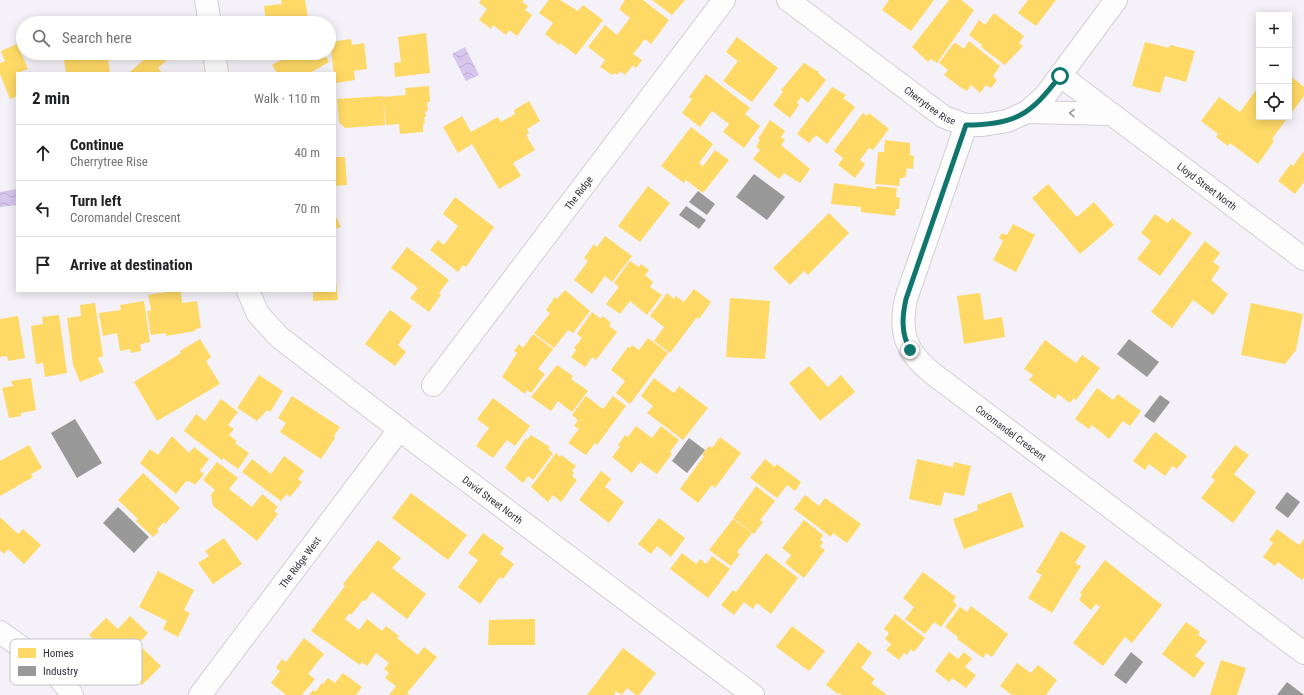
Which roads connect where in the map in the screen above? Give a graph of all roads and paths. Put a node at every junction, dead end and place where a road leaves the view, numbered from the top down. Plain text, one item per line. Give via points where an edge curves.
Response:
1 (206, 0) edge
2 (724, 0) edge
3 (788, 0) edge
4 (1116, 0) edge
5 (209, 16) edge
6 (215, 60) edge
7 (216, 72) edge
8 (1060, 76) junction
9 (1027, 112) junction
10 (1111, 114) junction
11 (966, 125) junction
12 (1304, 259) edge
13 (248, 292) edge
14 (433, 385) dead end
15 (399, 430) junction
16 (0, 632) edge
17 (10, 640) edge
18 (1304, 653) edge
19 (64, 685) edge
20 (72, 695) edge
21 (200, 695) edge
22 (753, 695) edge

1 - 5 street
2 - 14 street, The Ridge
3 - 11 street, Cherrytree Rise via 934,110 952,121
4 - 8 street, Cherrytree Rise
6 - 7 street
8 - 9 street, Cherrytree Rise via 1045,96
8 - 10 street, Lloyd Street North
10 -> 9 street
9 - 11 street, Cherrytree Rise via 995,124
10 - 12 street, Lloyd Street North
11 - 18 street, Coromandel Crescent via 905,304 902,320 904,336 914,356 938,377
13 - 15 street, David Street North via 258,314 275,333
15 - 21 street, The Ridge West
15 - 22 street, David Street North
16 - 17 street
19 - 20 street

